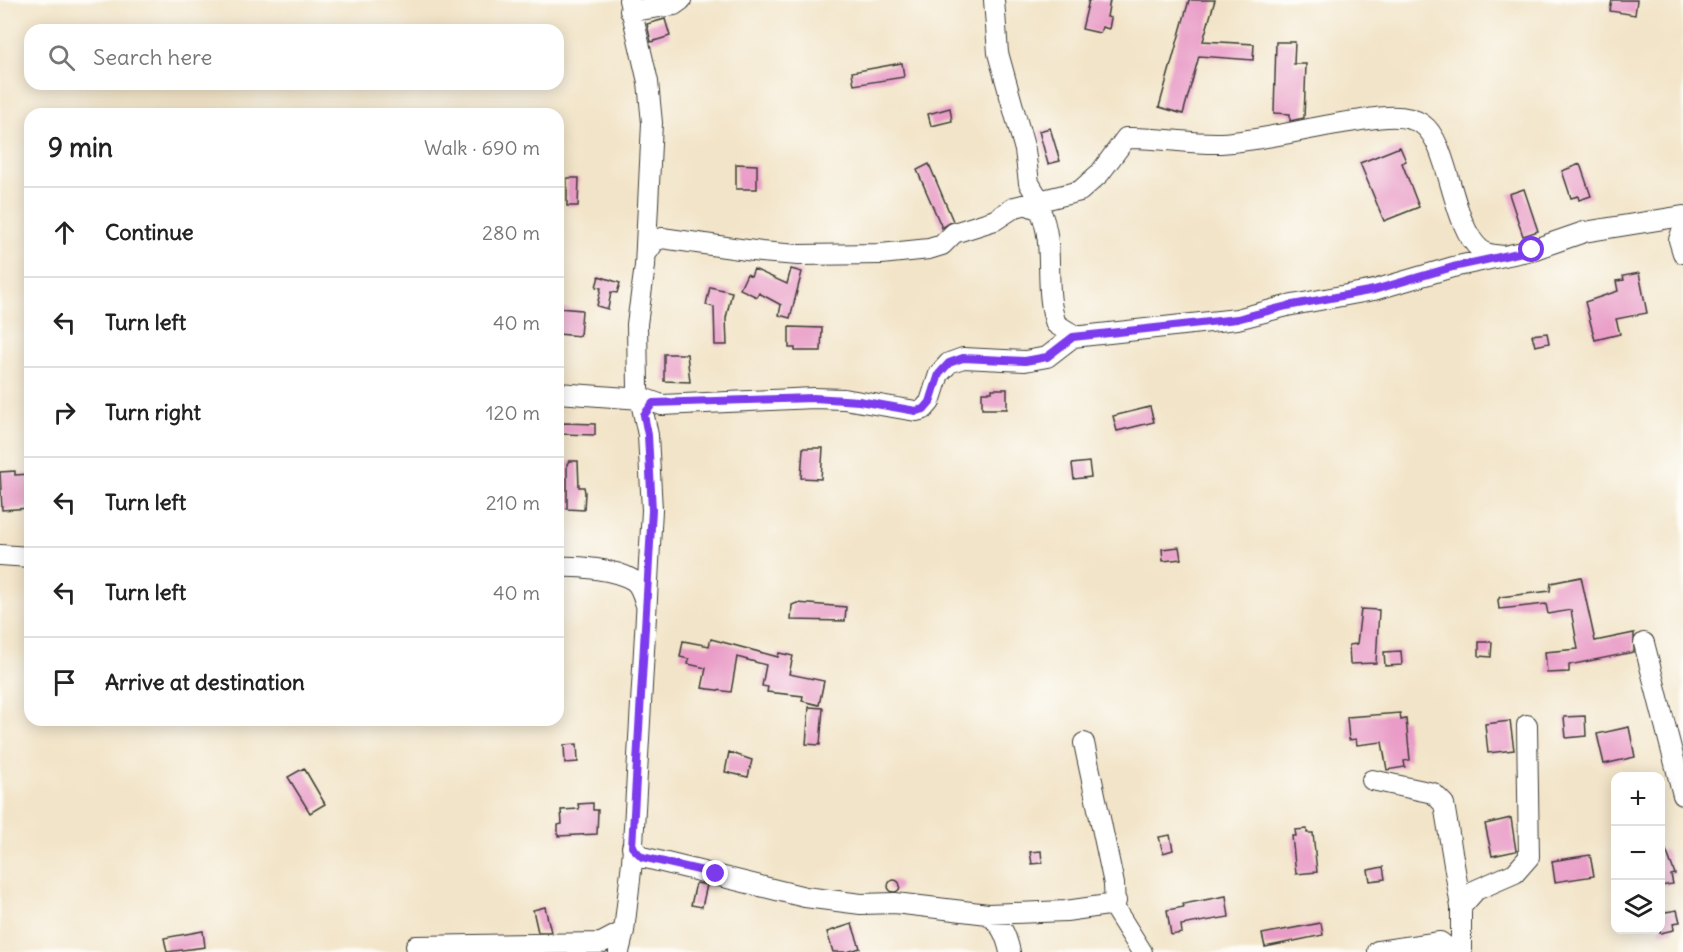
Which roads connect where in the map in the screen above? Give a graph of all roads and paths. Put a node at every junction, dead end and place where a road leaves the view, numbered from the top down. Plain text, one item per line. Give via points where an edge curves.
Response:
1 (681, 0) edge
2 (994, 0) edge
3 (630, 6) edge
4 (1037, 205) junction
5 (654, 233) junction
6 (1682, 233) edge
7 (1506, 256) junction
8 (1056, 324) junction
9 (1075, 336) junction
10 (1052, 353) junction
11 (564, 394) edge
12 (644, 404) junction
13 (0, 555) edge
14 (24, 557) edge
15 (649, 564) junction
16 (564, 567) edge
17 (632, 579) junction
18 (647, 607) junction
19 (1644, 643) dead end
20 (1527, 725) dead end
21 (1084, 742) dead end
22 (1372, 780) dead end
23 (1683, 795) edge
24 (635, 855) junction
25 (1467, 886) junction
26 (1113, 905) junction
27 (1020, 913) junction
28 (988, 914) junction
29 (1461, 943) edge
30 (1008, 944) edge
31 (416, 946) dead end
32 (1447, 947) edge
33 (609, 949) edge
34 (1378, 951) edge
35 (1142, 952) edge

1 - 3 street via 674,4
2 - 4 street via 998,53
3 - 5 street via 648,82
4 - 5 street via 1015,207 995,220 954,233 942,245 907,252 798,255
4 - 7 street via 1088,186 1126,138 1249,141 1330,125 1402,117 1423,124 1432,136 1474,242 1482,251
4 - 8 street via 1046,224 1048,292
5 - 12 street via 646,254 637,324
6 - 7 street via 1662,220 1584,232
7 - 9 street via 1420,275 1374,290 1237,319
8 - 9 street
8 - 10 street
9 - 10 street
10 - 12 street via 1025,361 963,358 949,363 939,374 930,402 916,411 814,398
11 - 12 street
12 - 15 street via 652,510
13 - 14 street
15 - 17 street
15 - 18 street
16 - 17 street via 589,568
17 - 18 street
18 - 24 street
19 - 23 street
20 - 25 street via 1529,857 1515,873
21 - 26 street
22 - 25 street via 1432,793 1444,804
24 - 28 street via 805,897
24 - 33 street via 624,931
25 - 29 street via 1461,907
26 - 27 street
26 - 35 street
27 - 28 street
27 - 30 street via 1012,920
28 - 30 street via 999,922
29 - 32 street
31 - 33 street
32 - 34 street

